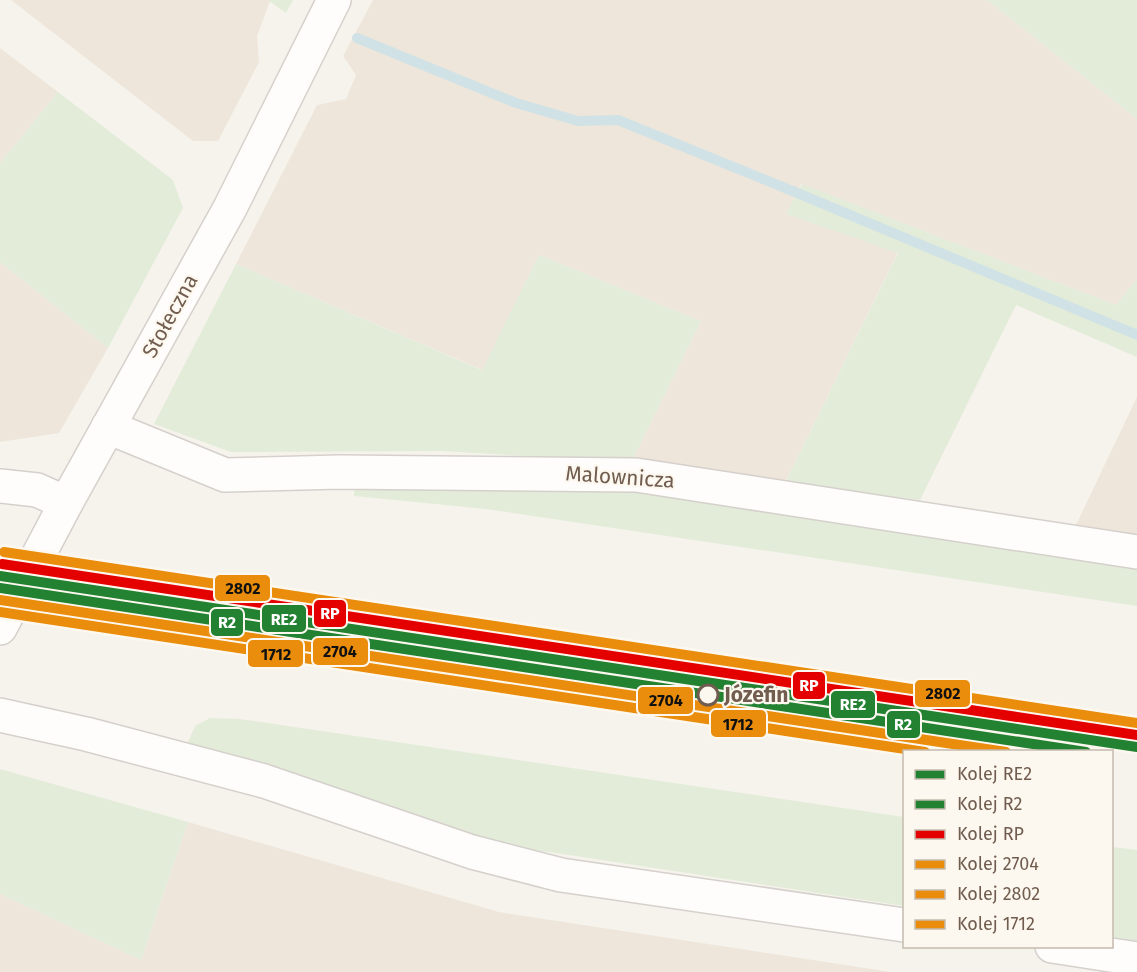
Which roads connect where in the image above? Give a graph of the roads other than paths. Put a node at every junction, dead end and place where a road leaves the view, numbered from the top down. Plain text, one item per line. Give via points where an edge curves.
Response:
1 (334, 0) edge
2 (108, 427) junction
3 (0, 486) edge
4 (66, 503) junction
5 (1137, 552) edge
6 (0, 628) edge
7 (0, 715) edge
8 (903, 925) edge
9 (1065, 948) edge
10 (1137, 959) edge

1 - 2 street, Stołeczna via 230,208
2 - 4 street, Stołeczna
2 - 5 street, Malownicza via 225,476 339,472 636,475
3 - 4 street via 37,490
4 - 6 street, Stołeczna
7 - 8 street via 264,781 472,852 561,875
9 - 10 street

